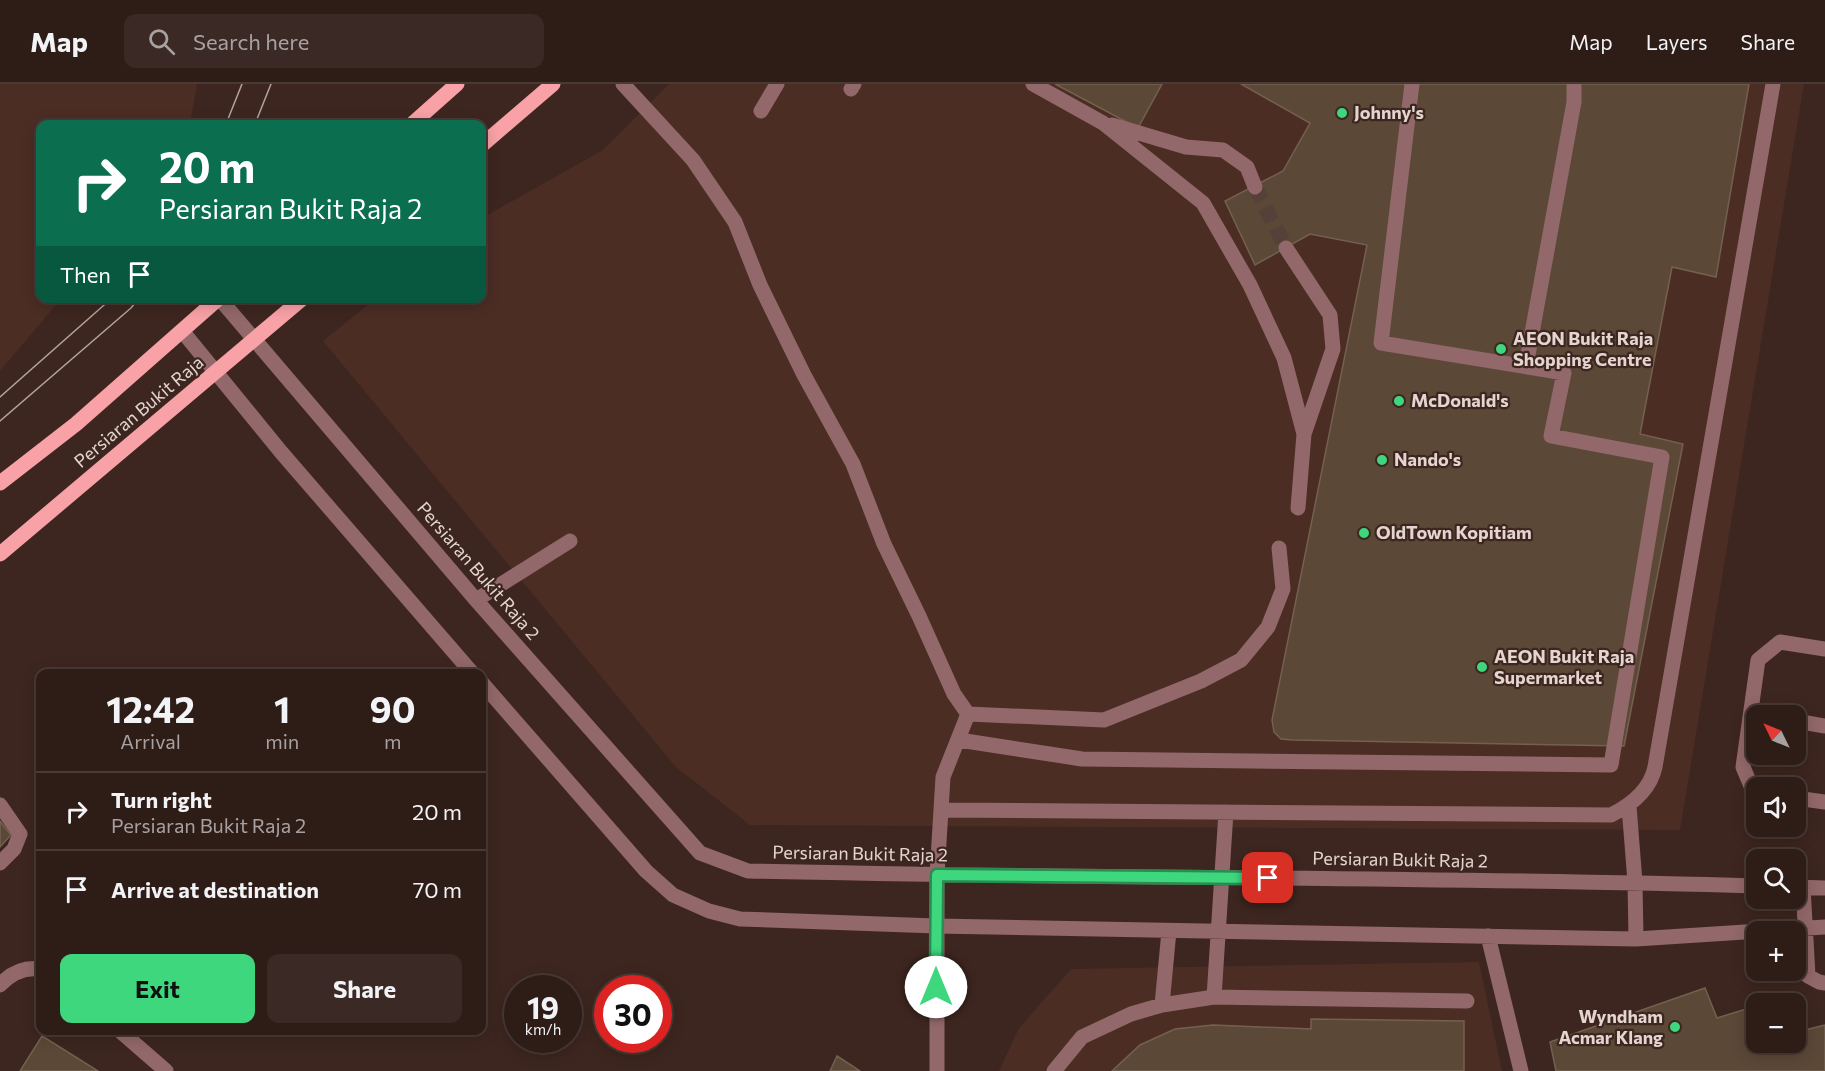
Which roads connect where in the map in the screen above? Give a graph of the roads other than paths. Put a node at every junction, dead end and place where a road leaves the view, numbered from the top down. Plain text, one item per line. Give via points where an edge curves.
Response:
1 (457, 84) edge
2 (553, 84) edge
3 (623, 84) edge
4 (777, 84) edge
5 (1033, 84) edge
6 (1412, 84) edge
7 (1574, 84) edge
8 (1773, 84) edge
9 (761, 111) dead end
10 (416, 120) edge
11 (1103, 123) junction
12 (486, 143) edge
13 (1255, 187) tunnel mouth
14 (1286, 248) tunnel mouth
15 (214, 303) edge
16 (223, 303) edge
17 (297, 303) edge
18 (183, 332) junction
19 (254, 340) junction
20 (1526, 366) junction
21 (217, 373) junction
22 (1304, 434) junction
23 (2, 478) edge
24 (1298, 508) dead end
25 (570, 541) dead end
26 (1280, 548) dead end
27 (0, 554) edge
28 (476, 600) junction
29 (1825, 649) edge
30 (469, 669) edge
31 (486, 688) edge
32 (1758, 705) edge
33 (968, 714) junction
34 (1806, 723) edge
35 (1825, 726) edge
36 (959, 740) junction
37 (1746, 756) edge
38 (1747, 777) edge
39 (1806, 799) edge
40 (1825, 802) edge
41 (0, 805) edge
42 (1629, 806) junction
43 (943, 810) junction
44 (1226, 812) junction
45 (0, 863) edge
46 (937, 875) junction
47 (1222, 878) junction
48 (1635, 882) junction
49 (1746, 886) edge
50 (1806, 887) edge
51 (1825, 888) edge
52 (936, 926) junction
53 (1806, 927) edge
54 (1825, 927) edge
55 (1169, 931) junction
56 (1219, 931) junction
57 (1746, 931) edge
58 (1488, 936) junction
59 (1636, 939) junction
60 (1806, 943) edge
61 (36, 969) edge
62 (1825, 982) edge
63 (0, 985) edge
64 (1214, 997) junction
65 (1467, 1002) dead end
66 (1162, 1005) junction
67 (125, 1035) edge
68 (166, 1071) edge
69 (936, 1071) edge
70 (1054, 1071) edge
71 (1521, 1071) edge

1 - 10 main road
2 - 12 main road
3 - 33 street via 693,160 735,222 760,285 853,464 884,544 954,694
4 - 9 street
5 - 11 street
6 - 20 street via 1381,343
7 - 20 street via 1574,102
8 - 42 street via 1653,778
11 - 13 street via 1186,147 1223,150 1247,167
11 - 22 street via 1203,203 1250,285 1284,358
14 - 22 street via 1330,315 1333,350
15 - 18 main road, Persiaran Bukit Raja
16 - 19 street, Persiaran Bukit Raja 2
17 - 19 main road, Persiaran Bukit Raja
18 - 21 street
18 - 23 main road, Persiaran Bukit Raja via 76,424
19 - 21 main road, Persiaran Bukit Raja
19 - 28 street, Persiaran Bukit Raja 2
20 - 36 street via 1564,373 1551,436 1662,457 1611,765 1082,759
21 - 27 main road, Persiaran Bukit Raja
21 - 30 street
22 - 24 street
25 - 28 street
26 - 33 street via 1283,589 1268,627 1241,660 1201,681 1104,720
28 - 46 street, Persiaran Bukit Raja 2 via 700,853 748,871
29 - 32 street via 1780,642 1758,660
31 - 52 street via 624,847 673,895 740,919
33 - 36 street
34 - 35 street
36 - 43 street via 944,777
37 - 38 street via 1743,767
39 - 40 street
41 - 45 street via 20,834 14,849
42 - 44 street via 1611,815
42 - 48 street
43 - 44 street
43 - 46 street
44 - 47 street
46 - 47 street, Persiaran Bukit Raja 2
46 - 52 street
47 - 48 street, Persiaran Bukit Raja 2
47 - 56 street
48 - 49 street, Persiaran Bukit Raja 2
48 - 59 street
50 - 51 street
52 - 55 street
52 - 69 street
53 - 54 street
55 - 56 street
55 - 66 street
56 - 58 street
56 - 64 street
57 - 59 street
58 - 59 street
58 - 71 street
60 - 62 street via 1808,976
61 - 63 street via 17,972
64 - 65 street
64 - 66 street
66 - 70 street via 1131,1014 1082,1037
67 - 68 street

